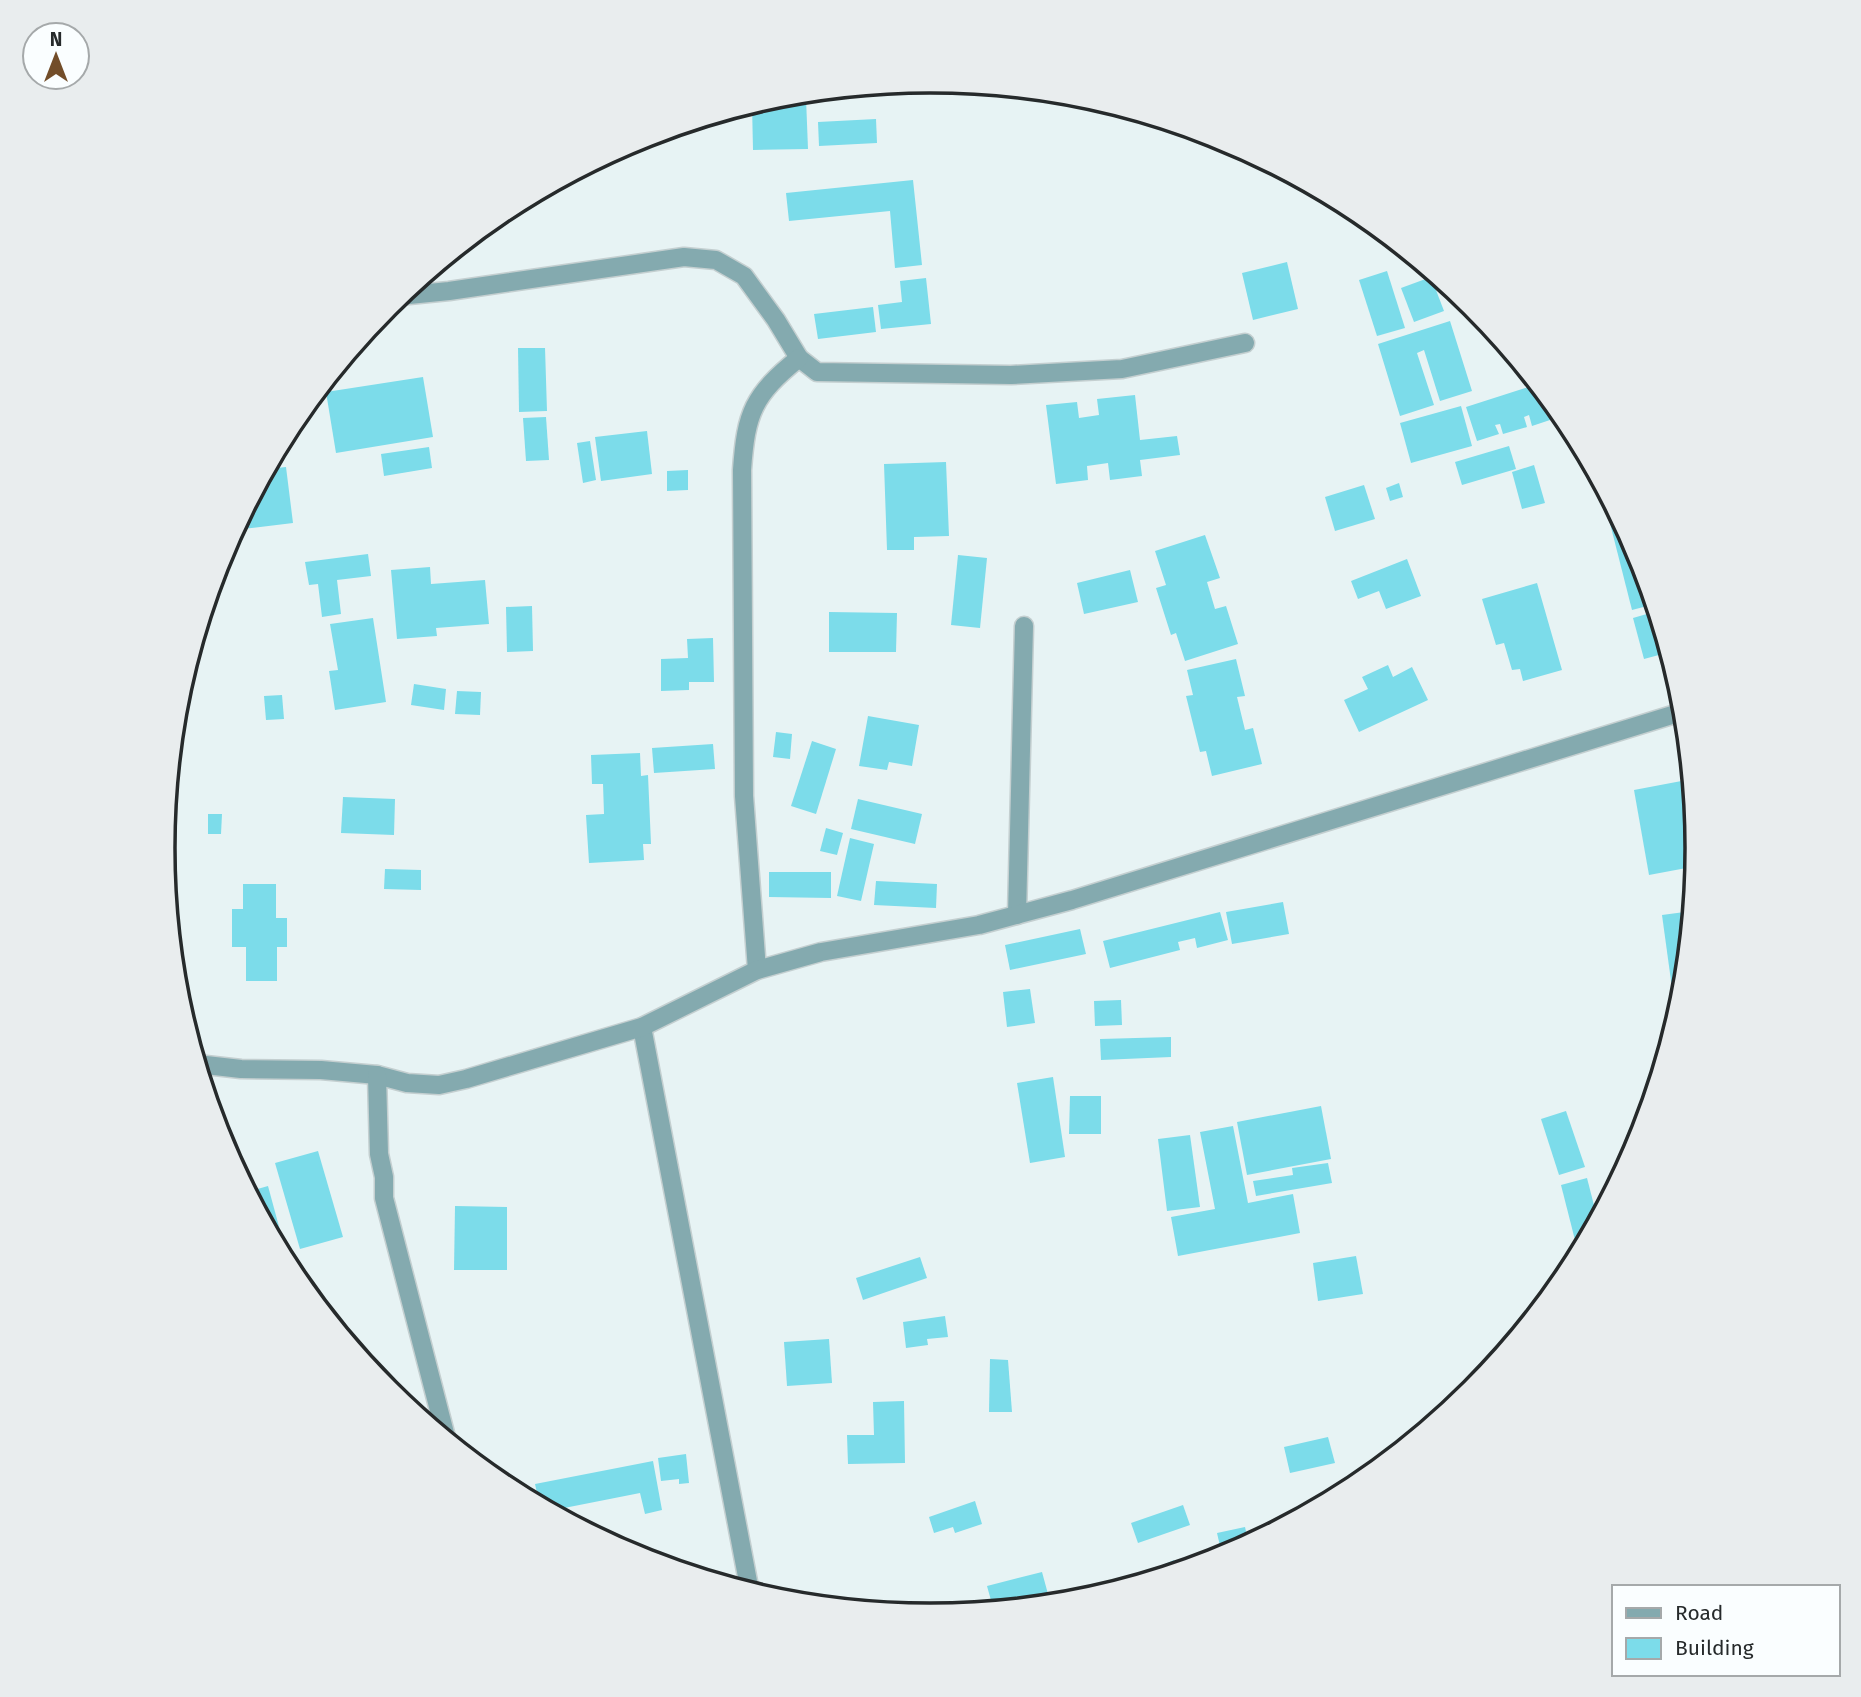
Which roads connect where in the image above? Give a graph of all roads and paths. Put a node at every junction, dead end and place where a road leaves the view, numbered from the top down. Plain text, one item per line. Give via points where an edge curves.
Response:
1 (417, 294) edge
2 (1244, 343) dead end
3 (799, 358) junction
4 (1024, 626) dead end
5 (1674, 714) edge
6 (1017, 915) junction
7 (757, 970) junction
8 (642, 1027) junction
9 (207, 1065) edge
10 (377, 1075) junction
11 (443, 1426) edge
12 (748, 1581) edge

1 - 3 street via 684,257 716,260 744,276
2 - 3 street via 1122,369 1010,375 817,372
3 - 7 street via 773,380 755,405 744,432 744,796
4 - 6 street
5 - 6 street
6 - 7 street via 821,952
7 - 8 street
8 - 10 street via 439,1085
8 - 12 street
9 - 10 street
10 - 11 street via 384,1198

